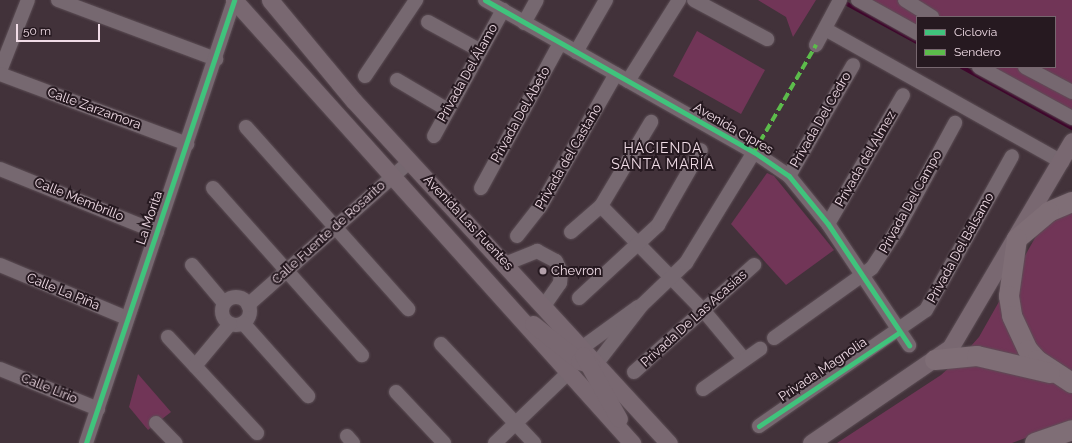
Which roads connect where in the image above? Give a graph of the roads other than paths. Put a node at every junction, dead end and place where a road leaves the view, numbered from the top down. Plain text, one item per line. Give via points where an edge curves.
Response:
1 (28, 0) edge
2 (58, 0) edge
3 (234, 0) edge
4 (270, 0) edge
5 (416, 0) edge
6 (485, 0) edge
7 (537, 0) edge
8 (606, 0) edge
9 (679, 0) edge
10 (694, 0) edge
11 (840, 0) edge
12 (858, 0) edge
13 (905, 0) edge
14 (928, 9) edge
15 (503, 10) junction
16 (428, 22) dead end
17 (524, 22) junction
18 (827, 24) junction
19 (916, 32) edge
20 (767, 39) dead end
21 (560, 43) junction
22 (816, 45) dead end
23 (481, 51) junction
24 (576, 52) junction
25 (216, 59) junction
26 (853, 65) dead end
27 (981, 68) edge
28 (1027, 68) edge
29 (0, 71) edge
30 (0, 74) edge
31 (365, 76) dead end
32 (622, 78) junction
33 (397, 80) dead end
34 (1072, 92) edge
35 (903, 95) dead end
36 (448, 110) junction
37 (1072, 118) edge
38 (651, 122) dead end
39 (955, 123) dead end
40 (246, 127) dead end
41 (434, 136) dead end
42 (187, 144) junction
43 (701, 150) dead end
44 (754, 152) junction
45 (1068, 155) edge
46 (1012, 156) dead end
47 (410, 161) junction
48 (0, 169) edge
49 (789, 176) junction
50 (392, 177) junction
51 (213, 188) dead end
52 (481, 188) dead end
53 (1072, 202) edge
54 (601, 206) junction
55 (828, 224) junction
56 (338, 227) junction
57 (157, 232) junction
58 (571, 232) dead end
59 (517, 236) dead end
60 (1017, 240) junction
61 (639, 246) junction
62 (505, 264) junction
63 (0, 265) edge
64 (192, 265) dead end
65 (754, 265) dead end
66 (287, 271) junction
67 (860, 276) junction
68 (671, 277) junction
69 (579, 298) dead end
70 (224, 303) junction
71 (642, 305) junction
72 (248, 306) junction
73 (544, 306) junction
74 (408, 309) dead end
75 (704, 311) junction
76 (518, 315) junction
77 (127, 318) junction
78 (236, 323) junction
79 (900, 332) junction
80 (168, 338) dead end
81 (774, 338) dead end
82 (441, 344) dead end
83 (909, 345) dead end
84 (583, 347) junction
85 (760, 349) dead end
86 (362, 355) dead end
87 (744, 359) junction
88 (935, 360) junction
89 (591, 364) junction
90 (195, 366) junction
91 (0, 369) edge
92 (634, 372) dead end
93 (567, 374) junction
94 (1064, 378) edge
95 (703, 389) dead end
96 (396, 392) dead end
97 (308, 396) dead end
98 (98, 409) junction
99 (156, 423) dead end
100 (515, 423) junction
101 (759, 426) dead end
102 (1072, 430) edge
103 (257, 433) dead end
104 (86, 443) edge
105 (174, 443) edge
106 (444, 443) edge
107 (495, 443) edge
108 (534, 443) edge
109 (632, 443) edge
110 (669, 443) edge
111 (811, 443) edge
112 (1035, 443) edge

1 - 29 street
2 - 25 street
3 - 25 street, La Morita
3 - 50 main road, Avenida Las Fuentes
4 - 47 main road, Avenida Las Fuentes
5 - 31 street
6 - 15 street, Avenida Cipres
7 - 17 street
8 - 24 street
9 - 32 street, Privada del Castaño
10 - 20 street
11 - 18 street
12 - 19 street
13 - 14 street
15 - 17 street, Avenida Cipres
15 - 23 street, Privada Del Álamo
16 - 23 street
17 - 21 street, Avenida Cipres
18 - 22 street
18 - 45 street
21 - 24 street, Avenida Cipres
21 - 52 street, Privada Del Abeto
23 - 36 street, Privada Del Álamo
24 - 32 street, Avenida Cipres
25 - 42 street, La Morita
26 - 49 street, Privada Del Cedro
27 - 37 street
28 - 34 street
30 - 42 street, Calle Zarzamora
32 - 44 street, Avenida Cipres
32 - 59 street, Privada del Castaño via 540,207
33 - 36 street
35 - 55 street, Privada del Almez
36 - 41 street, Privada Del Álamo
38 - 54 street
39 - 67 street, Privada Del Campo via 884,252
40 - 56 street
42 - 57 street, La Morita
43 - 61 street via 658,225
44 - 49 street, Avenida Cipres
44 - 68 street via 702,242
45 - 60 main road
46 - 79 street, Privada Del Bálsamo via 939,292 926,310
47 - 50 street, Calle Fuente de Rosarito
47 - 62 main road, Avenida Las Fuentes
48 - 57 street, Calle Membrillo
49 - 55 street, Avenida Cipres
50 - 56 street, Calle Fuente de Rosarito
50 - 76 main road, Avenida Las Fuentes
51 - 66 street
53 - 60 highway via 1049,212
54 - 58 street
54 - 61 street
55 - 67 street, Avenida Cipres
56 - 66 street, Calle Fuente de Rosarito
56 - 74 street
57 - 77 street, La Morita
60 - 88 main road via 959,337
60 - 94 highway via 1009,296 1012,316 1028,350
61 - 68 street
61 - 69 street
62 - 73 main road, Avenida Las Fuentes
62 - 73 street via 537,251 556,261 561,272 560,283
63 - 77 street, Calle La Piña
64 - 70 street
65 - 75 street, Privada De Las Acasias
66 - 72 street, Calle Fuente de Rosarito
66 - 86 street
67 - 79 street, Avenida Cipres
67 - 81 street, Privada Del Campo
68 - 71 street
68 - 75 street
70 - 72 street via 237,297
70 - 78 street via 222,312
71 - 84 street
71 - 89 street
72 - 78 street via 249,315
73 - 84 main road, Avenida Las Fuentes
75 - 87 street
75 - 92 street, Privada De Las Acasias
76 - 89 main road
76 - 93 main road, Avenida Las Fuentes
77 - 98 street, La Morita
78 - 90 street
78 - 97 street
79 - 83 street, Avenida Cipres
79 - 101 street, Privada Magnolia
80 - 90 street
82 - 100 street
84 - 89 main road, Avenida Las Fuentes
85 - 87 street
87 - 95 street
88 - 94 highway via 977,356
88 - 111 main road
89 - 109 main road
89 - 110 main road, Avenida Las Fuentes
90 - 103 street
91 - 98 street, Calle Lirio
93 - 100 street
93 - 109 main road, Avenida Las Fuentes
96 - 106 street
98 - 104 street, La Morita
99 - 105 street
100 - 107 street
100 - 108 street
102 - 112 highway

